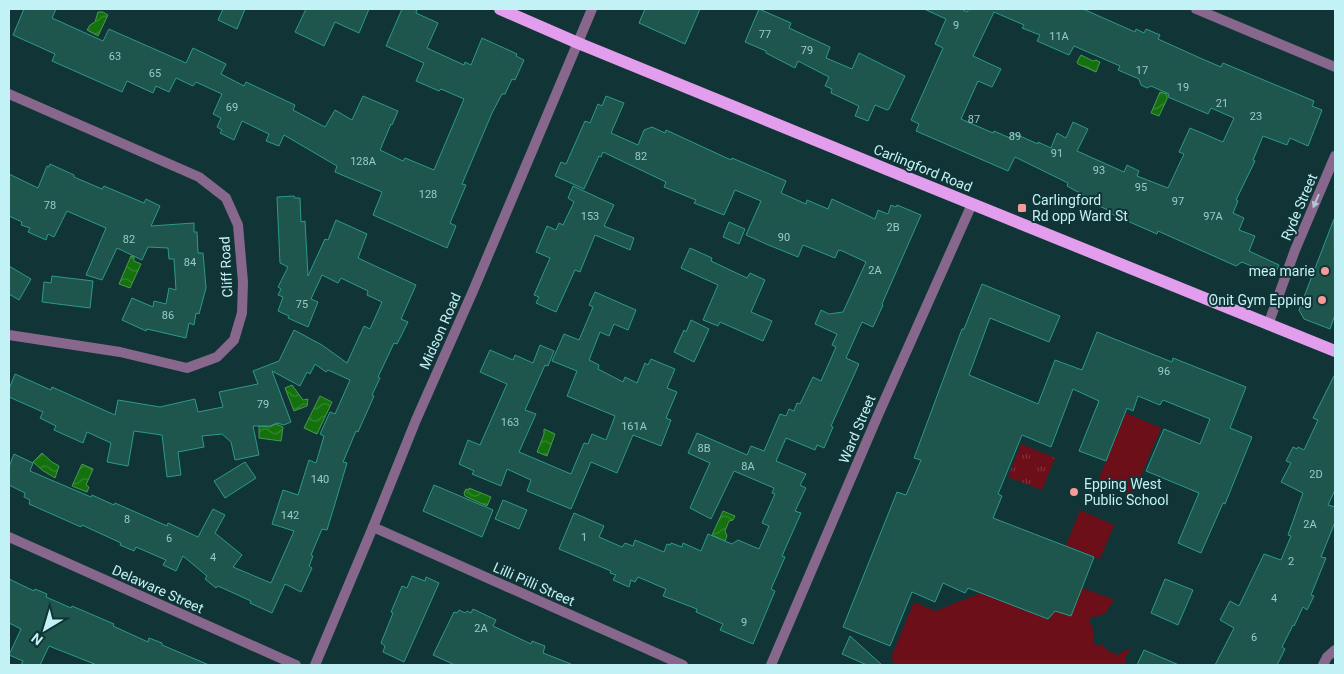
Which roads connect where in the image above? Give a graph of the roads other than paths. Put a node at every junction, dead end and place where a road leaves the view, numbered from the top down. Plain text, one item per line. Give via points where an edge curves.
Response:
1 (500, 9) edge
2 (592, 9) edge
3 (1196, 9) edge
4 (578, 43) junction
5 (1335, 68) edge
6 (9, 94) edge
7 (1335, 156) edge
8 (972, 204) junction
9 (1268, 325) junction
10 (9, 335) edge
11 (1335, 351) edge
12 (374, 527) junction
13 (9, 537) edge
14 (1335, 650) edge
15 (296, 665) edge
16 (315, 665) edge
17 (683, 665) edge
18 (771, 665) edge
19 (1322, 665) edge

1 - 4 main road, Carlingford Road
2 - 4 street, Midson Road
3 - 5 street
4 - 8 main road, Carlingford Road
4 - 12 street, Midson Road
6 - 10 street, Cliff Road via 199,177 226,198 238,225 243,282 242,313 234,340 217,357 188,368 120,352
7 -> 9 street, Ryde Street
8 - 9 main road, Carlingford Road
8 - 18 street, Ward Street
9 - 11 main road, Carlingford Road
12 - 16 street, Midson Road
12 - 17 street, Lilli Pilli Street
13 - 15 street, Delaware Street
14 - 19 street

